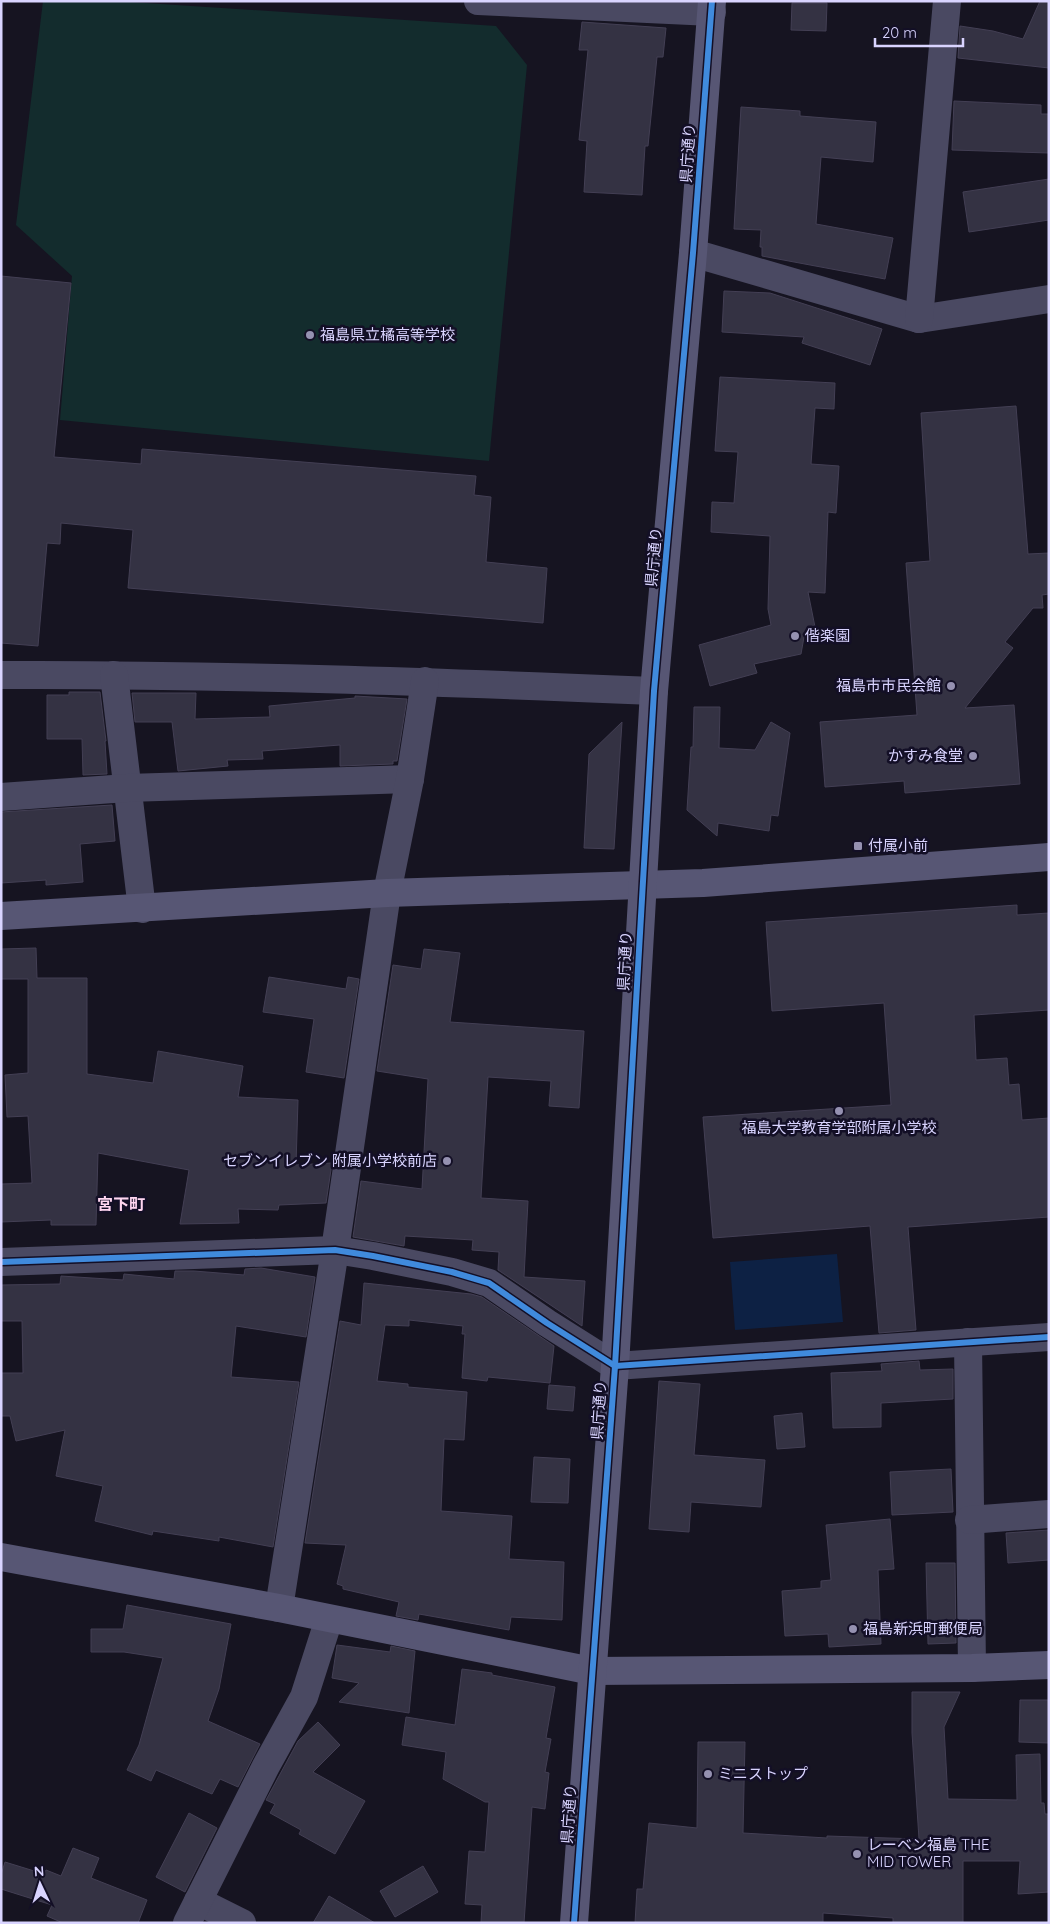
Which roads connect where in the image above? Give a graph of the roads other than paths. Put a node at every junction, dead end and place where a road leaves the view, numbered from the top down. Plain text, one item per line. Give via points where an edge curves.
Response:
1 (478, 1) edge
2 (947, 1) edge
3 (712, 7) edge
4 (693, 253) junction
5 (1049, 299) edge
6 (919, 319) junction
7 (114, 674) junction
8 (1, 675) edge
9 (425, 681) junction
10 (654, 691) junction
11 (410, 779) junction
12 (127, 788) junction
13 (1, 797) edge
14 (1049, 857) edge
15 (642, 884) junction
16 (387, 894) junction
17 (142, 909) junction
18 (1, 916) edge
19 (336, 1250) junction
20 (1, 1262) edge
21 (1049, 1337) edge
22 (968, 1342) junction
23 (615, 1366) junction
24 (1049, 1514) edge
25 (969, 1520) junction
26 (1, 1557) edge
27 (279, 1608) junction
28 (329, 1619) junction
29 (1049, 1665) edge
30 (972, 1668) junction
31 (592, 1671) junction
32 (193, 1912) edge
33 (242, 1923) edge
34 (574, 1923) edge

1 - 3 street
2 - 6 street
3 - 4 street, 県庁通り
4 - 6 street
4 - 10 street, 県庁通り
5 - 6 street
7 - 8 street
7 - 9 street
7 - 12 street
9 - 10 street
9 - 11 street
10 - 15 street, 県庁通り
11 - 12 street
11 - 16 street
12 - 13 street
12 - 17 street
14 - 15 street via 703,883
15 - 16 street
15 - 23 street, 県庁通り
16 - 17 street
16 - 19 street
17 - 18 street
19 - 20 street
19 - 23 street via 443,1270 490,1283
19 - 27 street
21 - 22 street
22 - 23 street
22 - 25 street
23 - 31 street, 県庁通り
24 - 25 street
25 - 30 street
26 - 27 street
27 - 28 street
28 - 31 street
28 - 32 street via 304,1697
29 - 30 street
30 - 31 street
31 - 34 street, 県庁通り
32 - 33 street

